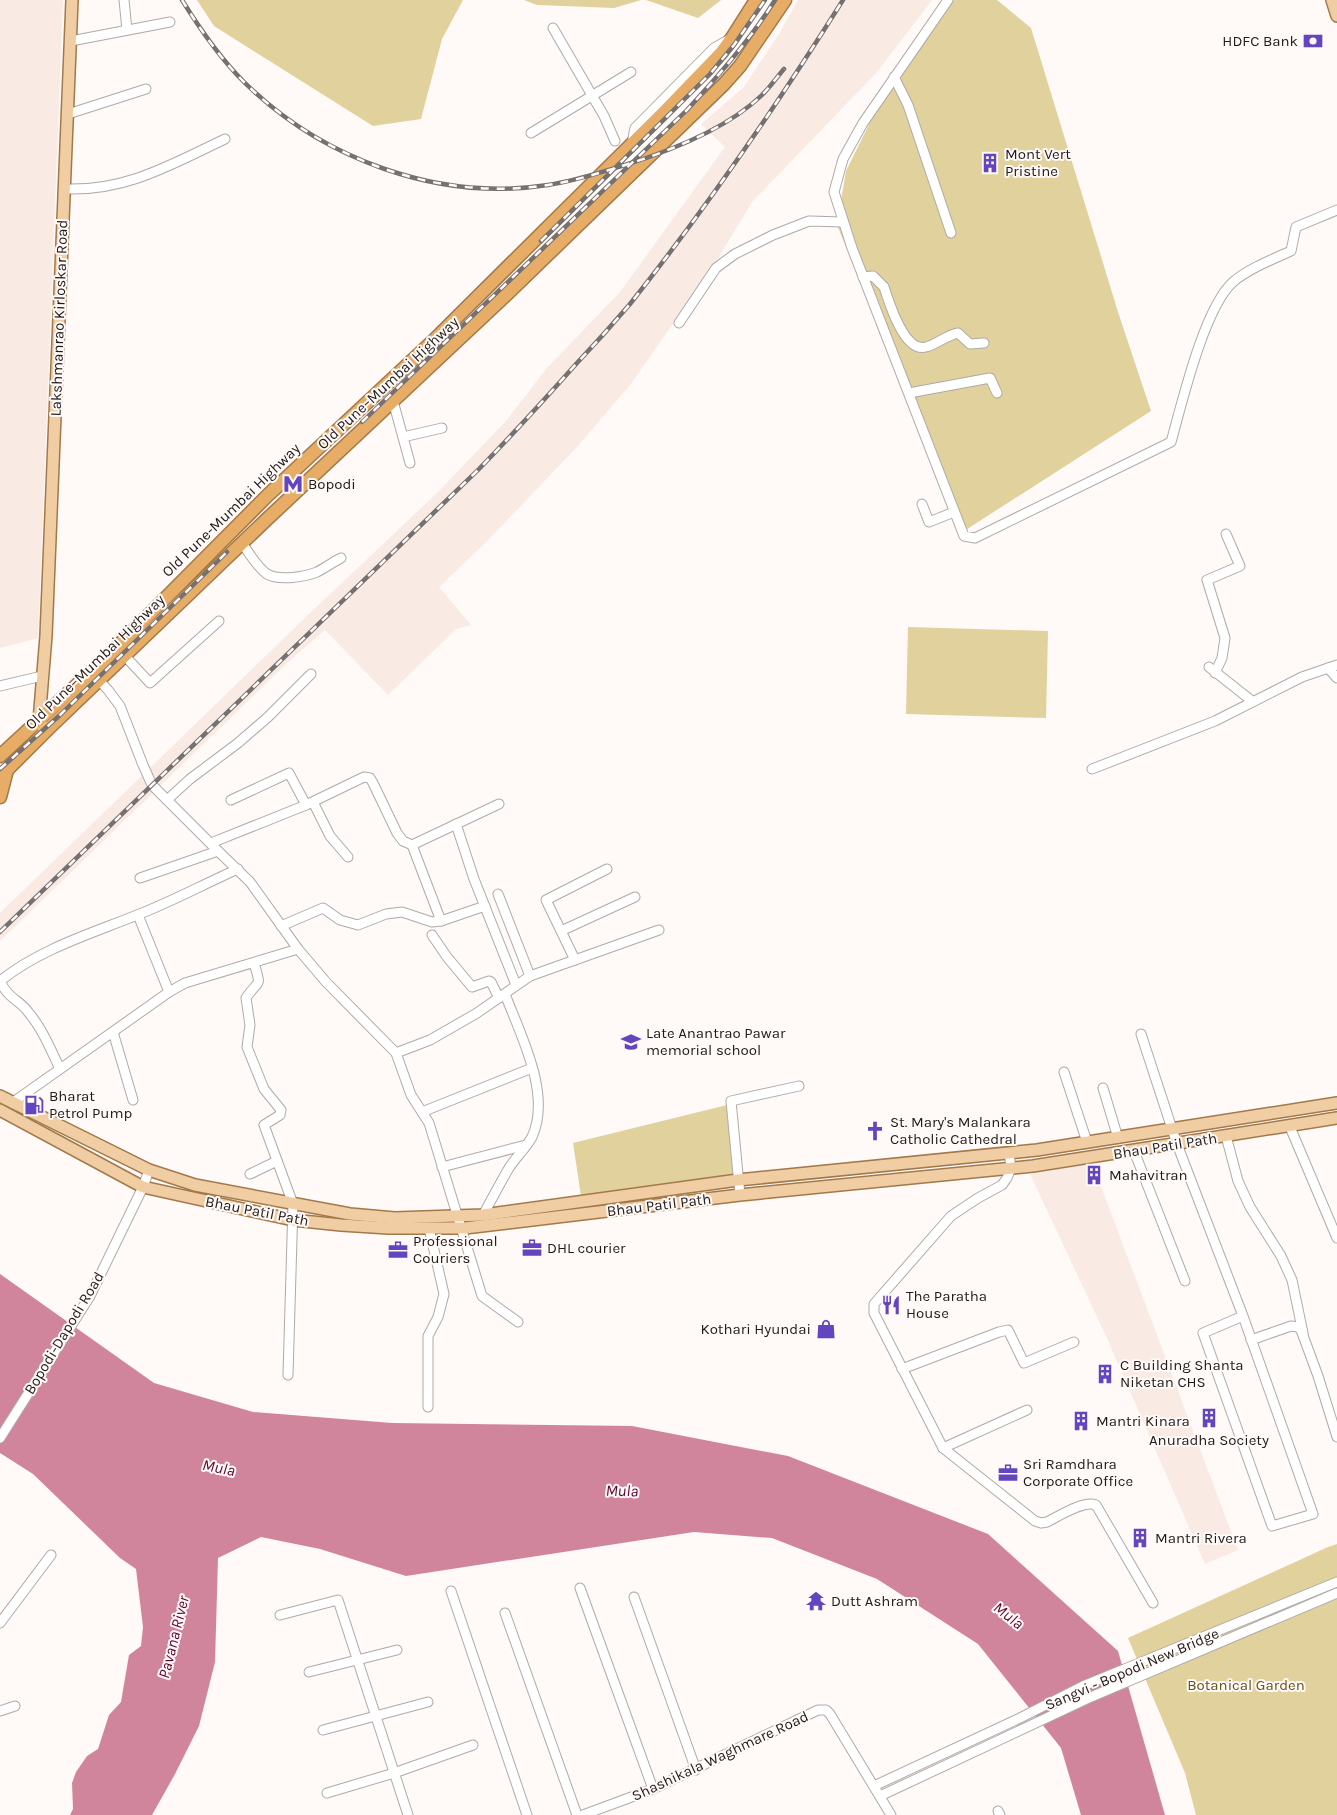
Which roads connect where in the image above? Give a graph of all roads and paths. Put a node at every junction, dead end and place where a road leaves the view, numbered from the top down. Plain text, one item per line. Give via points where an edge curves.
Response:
1 (72, 0) edge
2 (124, 0) edge
3 (756, 0) edge
4 (785, 0) edge
5 (948, 0) edge
6 (1332, 0) edge
7 (1337, 16) edge
8 (170, 22) dead end
9 (553, 28) dead end
10 (127, 30) junction
11 (71, 41) junction
12 (631, 72) dead end
13 (894, 76) junction
14 (146, 89) dead end
15 (592, 96) junction
16 (68, 114) junction
17 (531, 133) dead end
18 (225, 140) dead end
19 (614, 142) dead end
20 (602, 172) junction
21 (616, 187) junction
22 (64, 189) junction
23 (1337, 210) edge
24 (843, 222) junction
25 (951, 234) dead end
26 (863, 277) junction
27 (679, 323) dead end
28 (984, 343) dead end
29 (395, 376) joint
30 (909, 393) junction
31 (997, 393) dead end
32 (393, 401) junction
33 (442, 428) dead end
34 (403, 437) junction
35 (410, 464) dead end
36 (922, 504) dead end
37 (954, 512) junction
38 (1226, 534) dead end
39 (242, 543) junction
40 (341, 558) dead end
41 (219, 621) dead end
42 (125, 656) junction
43 (1333, 667) edge
44 (311, 674) dead end
45 (42, 676) junction
46 (95, 676) junction
47 (1337, 678) edge
48 (0, 686) edge
49 (1252, 701) junction
50 (43, 726) junction
51 (2, 754) edge
52 (1092, 769) dead end
53 (4, 774) edge
54 (0, 797) edge
55 (167, 800) junction
56 (230, 800) dead end
57 (310, 804) junction
58 (498, 804) dead end
59 (456, 824) junction
60 (211, 843) junction
61 (412, 845) junction
62 (218, 852) junction
63 (348, 857) dead end
64 (607, 868) dead end
65 (238, 869) junction
66 (140, 878) dead end
67 (498, 894) dead end
68 (635, 897) dead end
69 (485, 906) junction
70 (138, 915) junction
71 (441, 921) junction
72 (281, 926) junction
73 (659, 930) dead end
74 (561, 931) junction
75 (432, 935) dead end
76 (298, 949) junction
77 (575, 960) junction
78 (254, 963) junction
79 (530, 976) junction
80 (0, 981) edge
81 (516, 985) junction
82 (169, 992) junction
83 (502, 996) junction
84 (113, 1032) junction
85 (1141, 1034) dead end
86 (396, 1053) junction
87 (532, 1068) junction
88 (60, 1069) junction
89 (1064, 1072) dead end
90 (799, 1086) dead end
91 (1103, 1088) dead end
92 (0, 1096) edge
93 (132, 1100) dead end
94 (12, 1103) junction
95 (1337, 1105) edge
96 (0, 1110) edge
97 (422, 1112) junction
98 (1337, 1118) edge
99 (1290, 1127) junction
100 (1172, 1129) junction
101 (1226, 1136) junction
102 (1118, 1138) junction
103 (1087, 1142) junction
104 (526, 1144) junction
105 (1177, 1144) junction
106 (1134, 1151) junction
107 (1009, 1153) junction
108 (277, 1161) junction
109 (442, 1167) junction
110 (1011, 1168) junction
111 (149, 1170) junction
112 (250, 1174) dead end
113 (738, 1180) junction
114 (143, 1187) junction
115 (740, 1195) junction
116 (293, 1204) junction
117 (457, 1215) junction
118 (483, 1215) junction
119 (293, 1220) junction
120 (429, 1228) junction
121 (461, 1228) junction
122 (1337, 1238) edge
123 (1185, 1281) dead end
124 (1243, 1316) junction
125 (518, 1322) dead end
126 (1303, 1334) junction
127 (1251, 1340) junction
128 (1074, 1342) dead end
129 (902, 1369) junction
130 (288, 1375) dead end
131 (428, 1407) dead end
132 (1027, 1410) dead end
133 (1337, 1437) edge
134 (0, 1438) edge
135 (943, 1448) junction
136 (51, 1555) dead end
137 (1337, 1582) edge
138 (580, 1588) dead end
139 (451, 1591) dead end
140 (1337, 1593) edge
141 (634, 1597) dead end
142 (1153, 1603) dead end
143 (505, 1613) dead end
144 (280, 1615) dead end
145 (0, 1623) edge
146 (397, 1650) dead end
147 (358, 1660) junction
148 (309, 1672) dead end
149 (428, 1702) dead end
150 (15, 1706) dead end
151 (0, 1711) edge
152 (376, 1715) junction
153 (323, 1730) dead end
154 (474, 1745) dead end
155 (696, 1770) junction
156 (394, 1773) junction
157 (874, 1786) junction
158 (653, 1790) junction
159 (327, 1793) dead end
160 (880, 1796) junction
161 (408, 1815) edge
162 (527, 1815) edge
163 (577, 1815) edge
164 (583, 1815) edge
165 (891, 1815) edge

1 - 11 main road, Lakshmanrao Kirloskar Road
2 - 10 street
3 - 20 highway, Old Pune–Mumbai Highway via 709,66
4 - 21 highway, Old Pune–Mumbai Highway via 724,84
5 - 13 street
6 - 7 main road
8 - 10 street
9 - 15 street
10 - 11 street
11 - 16 main road, Lakshmanrao Kirloskar Road
12 - 15 street
13 - 24 street via 843,159 834,192
13 - 25 street via 908,105
14 - 16 street
15 - 17 street
15 - 19 street
16 - 22 main road, Lakshmanrao Kirloskar Road
18 - 22 street via 125,183 91,189
20 - 21 highway
20 - 29 highway, Old Pune–Mumbai Highway
21 - 32 highway, Old Pune–Mumbai Highway
22 - 45 main road, Lakshmanrao Kirloskar Road
23 - 37 street via 1296,228 1291,251 1238,278 1227,289 1210,319 1172,442 975,538 964,536
24 - 26 street
24 - 27 street via 809,221 735,254 716,268
26 - 28 street via 873,276 884,287 897,323 917,346 926,347 958,333 970,344
26 - 30 street
29 - 46 highway, Old Pune-Mumbai Highway via 268,495
30 - 31 street via 990,378
30 - 37 street
32 - 34 street
32 - 39 highway, Old Pune–Mumbai Highway
33 - 34 street
34 - 35 street
36 - 37 street via 929,522
38 - 49 street via 1240,566 1208,580 1225,638 1222,658 1212,670
39 - 40 street via 267,574 275,576 307,575
39 - 42 highway, Old Pune–Mumbai Highway
41 - 42 street via 150,683
42 - 46 highway, Old Pune–Mumbai Highway
43 - 47 street
43 - 49 street via 1302,677
44 - 55 street via 268,717
45 - 48 street
45 - 50 main road, Lakshmanrao Kirloskar Road
46 - 50 highway, Old Pune–Mumbai Highway
46 - 55 street via 120,706 148,779
49 - 52 street via 1215,720
50 - 51 highway
50 - 53 highway, Old Pune–Mumbai Highway
53 - 54 highway
55 - 60 street
56 - 57 street via 289,773
57 - 60 street
57 - 61 street via 367,777 398,834
57 - 63 street
58 - 59 street
59 - 61 street
59 - 69 street
60 - 62 street
61 - 71 street
62 - 65 street
62 - 66 street
64 - 74 street via 546,900
65 - 70 street
65 - 72 street
67 - 79 street
68 - 74 street
69 - 71 street
69 - 81 street
70 - 80 street via 66,942
70 - 82 street
71 - 72 street via 432,922 402,912 386,914 358,925 340,920 323,908
72 - 76 street
73 - 77 street
74 - 77 street
75 - 83 street via 472,987 489,981
76 - 78 street
76 - 86 street
77 - 79 street
78 - 82 street via 185,983
78 - 108 street via 259,980 246,998 250,1025 247,1047 264,1089 282,1110 280,1115 264,1125
79 - 81 street
80 - 88 street via 8,995 27,1010 39,1027
81 - 83 street
82 - 84 street
83 - 86 street via 430,1040
83 - 87 street
84 - 88 street
84 - 93 street
85 - 100 street
86 - 97 street via 411,1095
87 - 97 street
87 - 104 street via 539,1099 539,1117
88 - 94 street
89 - 103 street
90 - 113 street via 731,1101
91 - 102 street
92 - 94 main road, Bhau Patil Path
94 - 111 main road, Bhau Patil Path
95 - 100 main road, Bhau Patil Path
96 - 114 main road, Bhau Patil Path
97 - 109 street via 429,1123
98 - 99 main road, Bhau Patil Path
99 - 101 main road, Bhau Patil Path
99 - 122 street
100 - 102 main road, Bhau Patil Path
100 - 105 street
101 - 105 main road, Bhau Patil Path
101 - 126 street via 1238,1181 1292,1280
102 - 103 main road, Bhau Patil Path
103 - 107 main road, Bhau Patil Path
104 - 109 street
104 - 118 street
105 - 106 main road, Bhau Patil Path
105 - 124 street
106 - 110 main road, Bhau Patil Path
106 - 123 street
107 - 110 street
107 - 113 main road, Bhau Patil Path
108 - 112 street
108 - 116 street
109 - 117 street
110 - 115 main road, Bhau Patil Path
110 - 129 street via 1002,1185 951,1216 874,1304 874,1313
111 - 114 street, Bopodi-Dapodi Road
111 - 116 main road, Bhau Patil Path via 195,1185
113 - 115 street
113 - 118 main road, Bhau Patil Path
114 - 119 main road, Bhau Patil Path
114 - 134 street, Bopodi-Dapodi Road via 90,1296
115 - 121 main road, Bhau Patil Path
116 - 117 main road, Bhau Patil Path via 386,1217
116 - 119 street
117 - 118 main road, Bhau Patil Path
117 - 121 street
119 - 120 main road, Bhau Patil Path
119 - 130 street
120 - 121 main road, Bhau Patil Path
120 - 131 street via 444,1294 438,1318 428,1336
121 - 125 street via 482,1296
124 - 127 street
124 - 127 street via 1203,1332 1272,1526 1313,1514
126 - 127 street via 1298,1327 1291,1326
126 - 133 street
128 - 129 street via 1024,1364 1008,1330
129 - 135 street
132 - 135 street
135 - 142 street via 1035,1521 1047,1522 1090,1503 1096,1506
136 - 145 street
137 - 157 street, Sangvi - Bopodi New Bridge via 1083,1686
138 - 158 street
139 - 162 street
140 - 160 street, Sangvi - Bopodi New Bridge via 1091,1697
141 - 155 street
143 - 163 street
144 - 147 street via 338,1600
146 - 147 street
147 - 148 street
147 - 152 street
149 - 152 street
150 - 151 street
152 - 153 street
152 - 156 street
154 - 156 street
155 - 157 street, Shashikala Waghmare Road via 810,1713 826,1710
155 - 158 street, Shashikala Waghmare Road
156 - 159 street
156 - 161 street
157 - 160 street, Shashikala Waghmare Road
158 - 164 street, Shashikala Waghmare Road
160 - 165 street, Shashikala Waghmare Road

